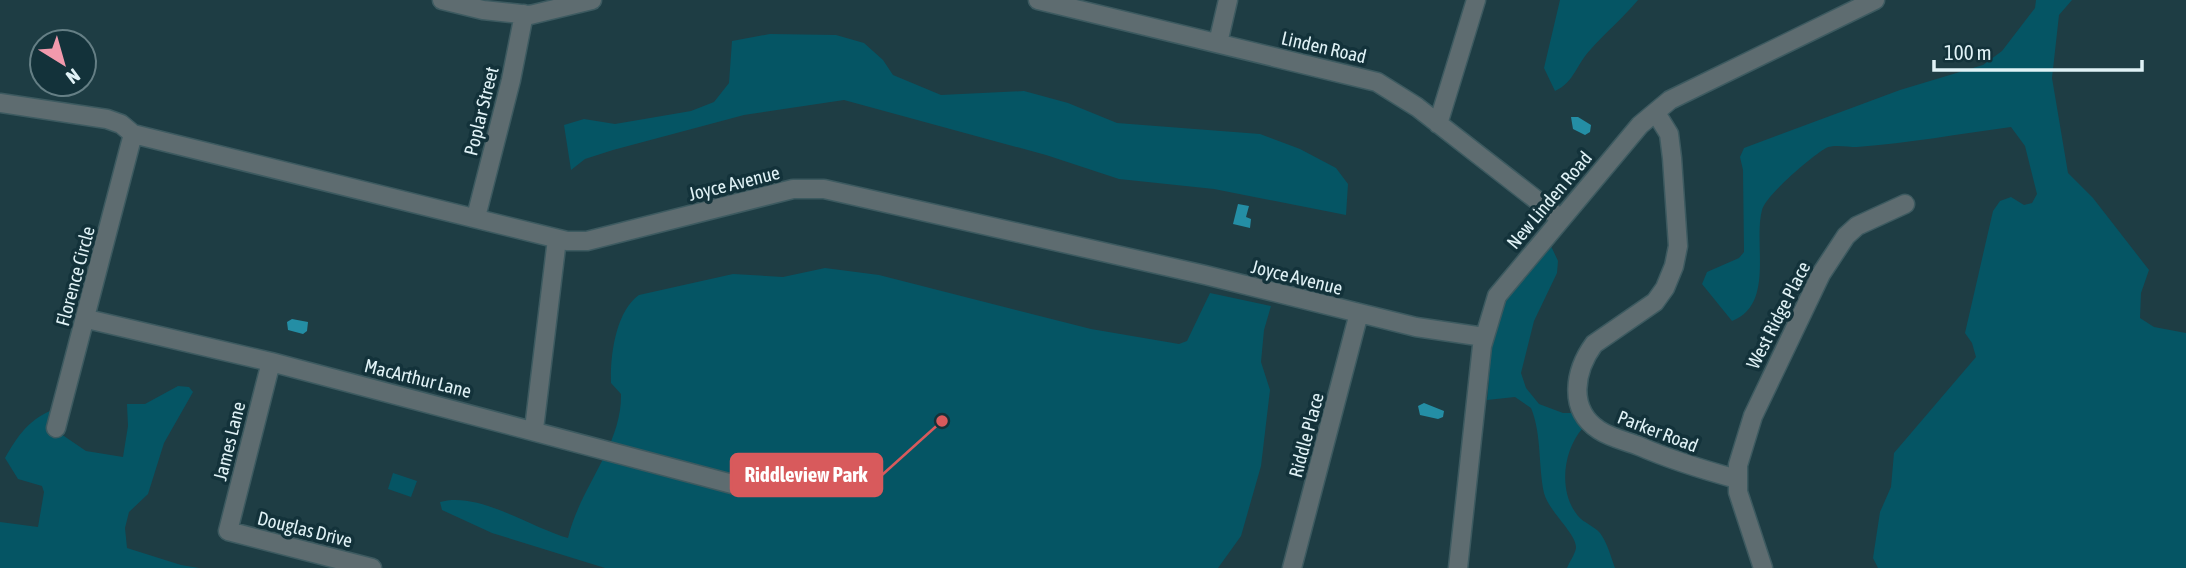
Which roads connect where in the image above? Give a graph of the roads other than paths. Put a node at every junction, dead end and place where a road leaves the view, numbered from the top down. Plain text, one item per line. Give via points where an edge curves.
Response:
1 (442, 0) edge
2 (592, 0) edge
3 (1038, 0) edge
4 (1228, 0) edge
5 (1476, 0) edge
6 (1875, 0) edge
7 (524, 14) junction
8 (1217, 43) junction
9 (0, 103) edge
10 (1656, 113) junction
11 (1438, 124) junction
12 (133, 134) junction
13 (1905, 204) dead end
14 (476, 217) junction
15 (1561, 219) junction
16 (557, 239) junction
17 (1359, 313) junction
18 (87, 319) junction
19 (1484, 337) junction
20 (271, 362) junction
21 (57, 428) dead end
22 (534, 429) junction
23 (1737, 480) junction
24 (736, 485) dead end
25 (228, 531) joint
26 (1292, 567) edge
27 (372, 568) edge
28 (1458, 568) edge
29 (1763, 568) edge

1 - 7 street
2 - 7 street
3 - 8 street, Linden Road
4 - 8 street
5 - 11 street
6 - 10 street, New Linden Road via 1693,88
7 - 14 street, Poplar Street via 512,80
8 - 11 street, Linden Road via 1377,82
9 - 12 street, Joyce Avenue via 107,119
10 - 15 street, New Linden Road via 1640,125
10 - 23 street, Parker Road via 1669,134 1672,158 1678,246 1674,266 1659,298 1594,344 1586,355 1576,385 1577,402 1598,430
11 - 15 street, Linden Road
12 - 14 street, Joyce Avenue
12 - 18 street, Florence Circle
13 - 23 street, West Ridge Place via 1857,226 1830,259 1753,416
14 - 16 street, Joyce Avenue
15 - 19 street, New Linden Road via 1497,296
16 - 17 street, Joyce Avenue via 587,241 769,194 824,189
16 - 22 street
17 - 19 street, Joyce Avenue
17 - 26 street, Riddle Place
18 - 20 street, MacArthur Lane
18 - 21 street, Florence Circle
19 - 28 street, New Linden Road
20 - 22 street, MacArthur Lane
20 - 25 street, James Lane
22 - 24 street, MacArthur Lane
23 - 29 street
25 - 27 street, Douglas Drive

